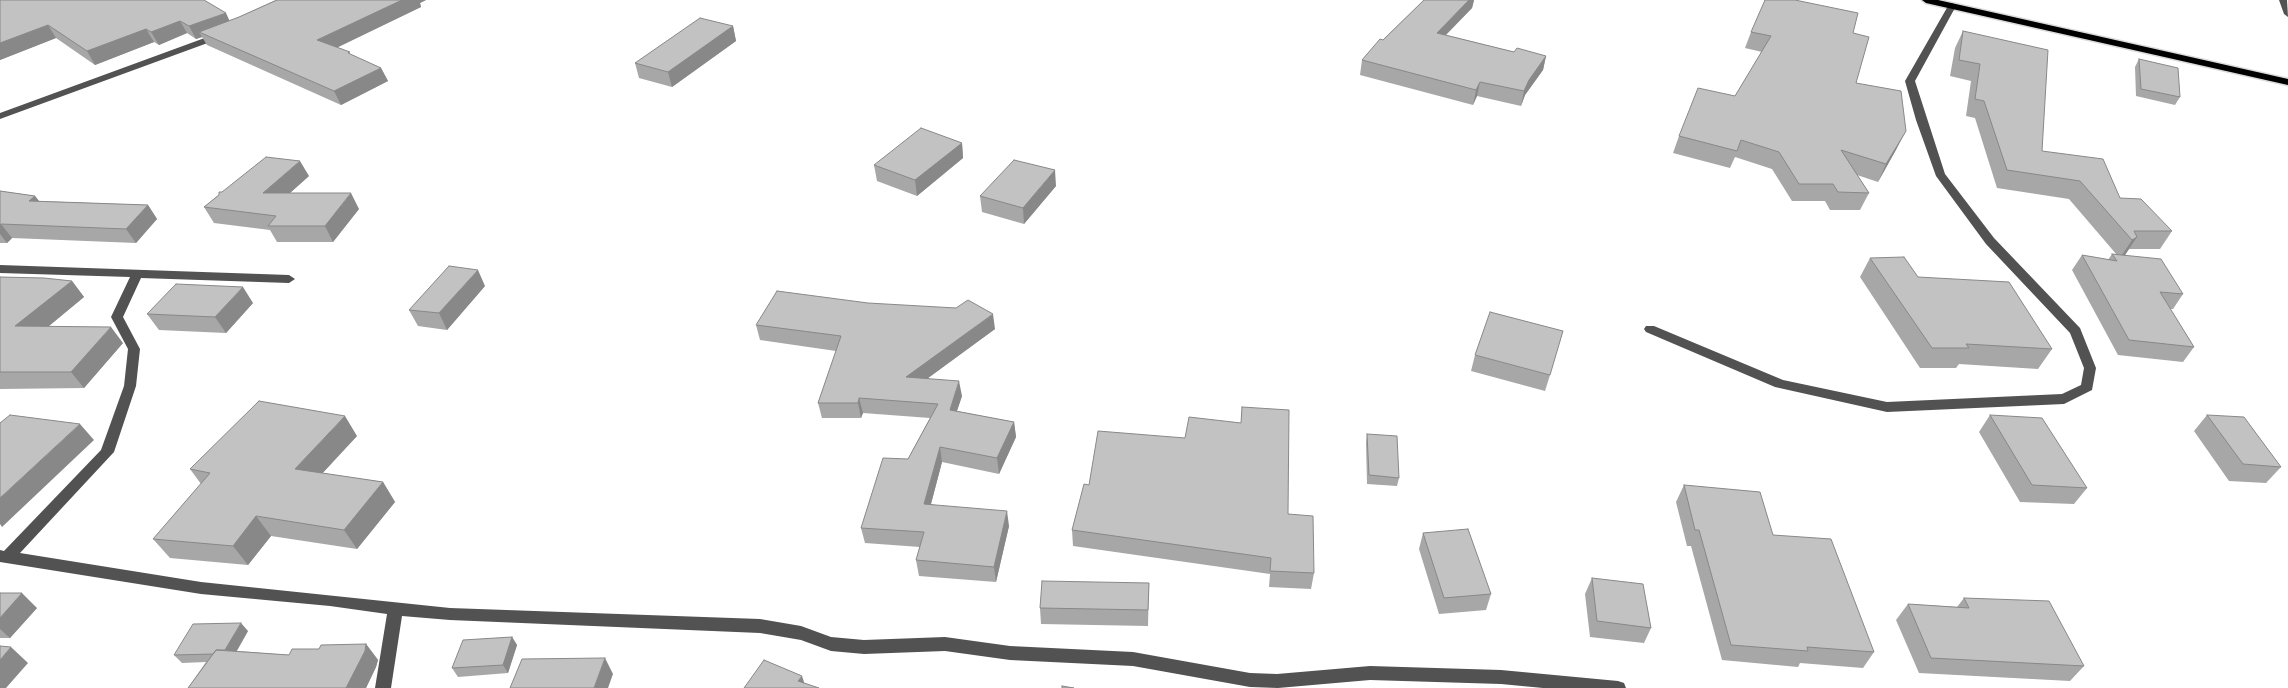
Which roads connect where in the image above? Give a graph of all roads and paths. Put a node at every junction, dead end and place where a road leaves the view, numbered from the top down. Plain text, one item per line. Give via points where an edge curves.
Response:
1 (1926, 0) edge
2 (2283, 0) edge
3 (1952, 6) junction
4 (2288, 14) edge
5 (234, 30) edge
6 (2288, 82) edge
7 (0, 116) edge
8 (0, 269) edge
9 (137, 274) junction
10 (289, 279) dead end
11 (1650, 329) dead end
12 (3, 556) edge
13 (396, 609) junction
14 (383, 688) edge
15 (1618, 688) edge

1 - 3 main road
2 - 4 street
3 - 6 main road
3 - 11 street via 1910,80 1924,129 1940,174 1990,241 2076,331 2090,368 2087,387 2064,399 1886,407 1780,384
5 - 7 street
8 - 9 street
9 - 10 street
9 - 12 street via 117,317 134,349 130,386 107,452
12 - 13 street via 201,588
13 - 14 street
13 - 15 street via 760,626 802,633 831,644 945,644 1010,653 1125,658 1277,682 1370,672 1501,677

